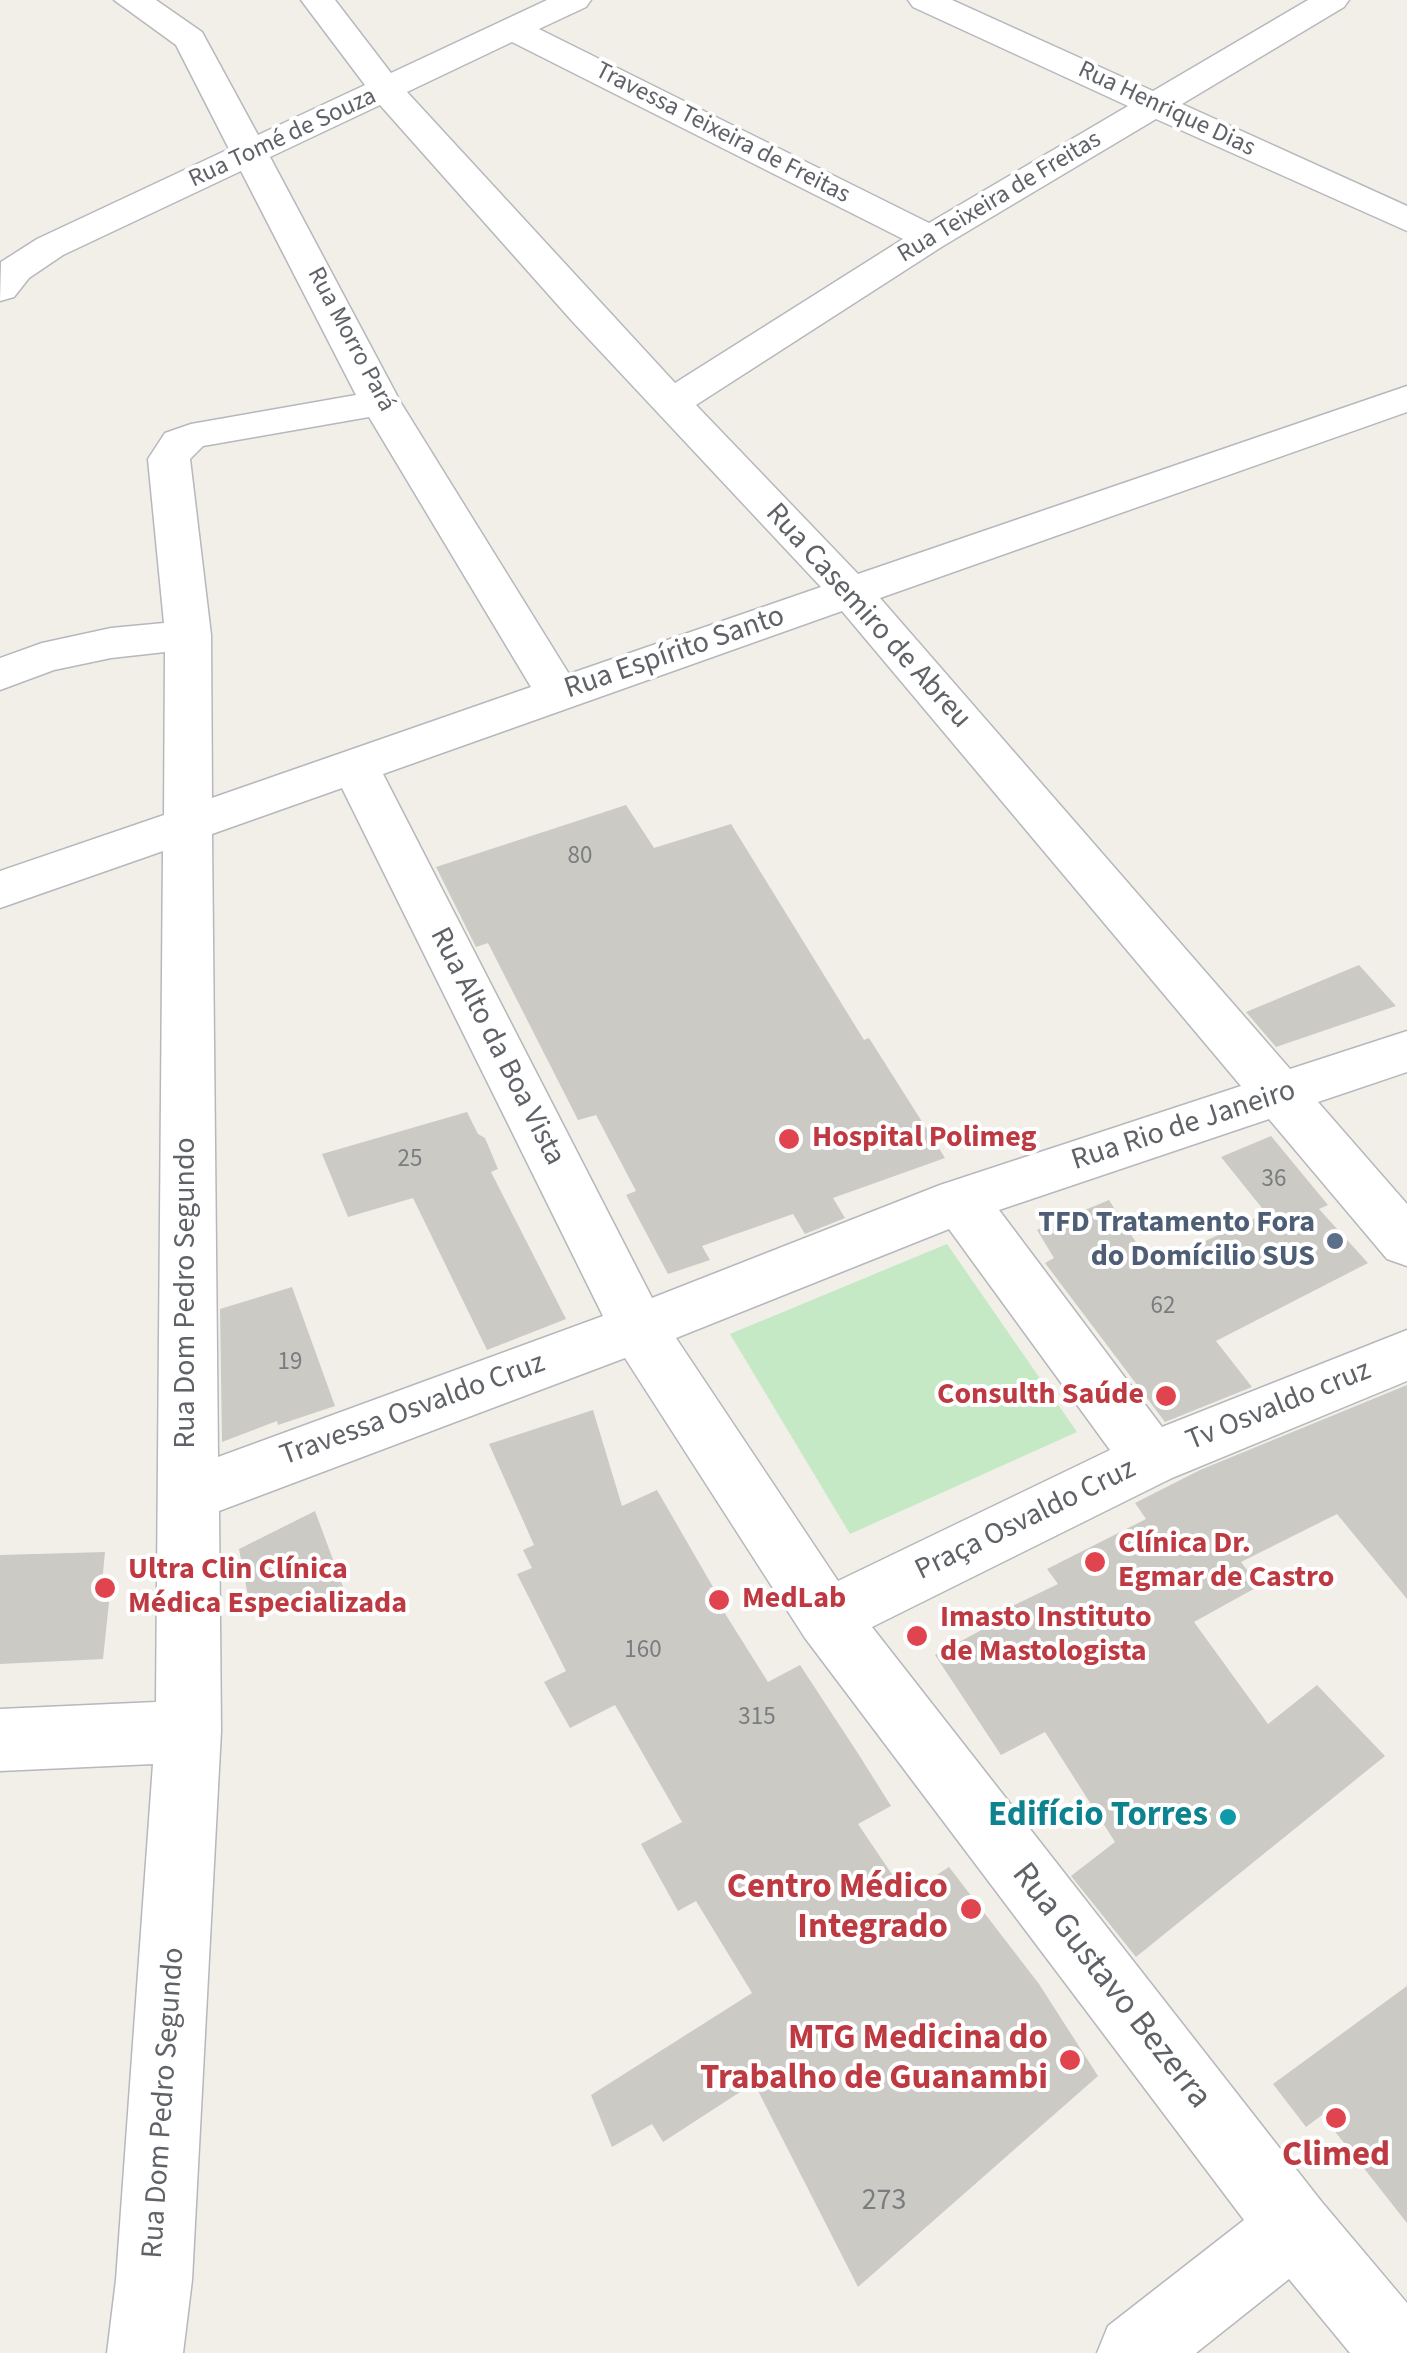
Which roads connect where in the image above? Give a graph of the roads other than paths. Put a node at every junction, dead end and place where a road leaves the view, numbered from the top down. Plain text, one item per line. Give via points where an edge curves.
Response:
1 (131, 0) edge
2 (318, 0) edge
3 (574, 0) edge
4 (925, 0) edge
5 (1332, 0) edge
6 (514, 30) junction
7 (387, 91) junction
8 (1155, 106) junction
9 (253, 154) junction
10 (1407, 220) edge
11 (930, 238) junction
12 (0, 289) edge
13 (1407, 398) edge
14 (381, 402) junction
15 (672, 403) junction
16 (851, 593) junction
17 (188, 635) junction
18 (0, 675) edge
19 (558, 695) junction
20 (355, 766) junction
21 (186, 825) junction
22 (0, 890) edge
23 (1407, 1051) edge
24 (1278, 1096) junction
25 (960, 1201) junction
26 (1407, 1243) edge
27 (638, 1328) junction
28 (1407, 1355) edge
29 (1151, 1460) junction
30 (188, 1495) junction
31 (826, 1618) junction
32 (188, 1731) junction
33 (0, 1740) edge
34 (1295, 2227) junction
35 (145, 2353) edge
36 (1135, 2353) edge
37 (1399, 2353) edge

1 - 9 street, Rua Morro Pará via 190,39
2 - 7 street, Rua Casemiro de Abreu
3 - 6 street, Rua Tomé de Souza
4 - 8 street, Rua Henrique Dias
5 - 8 street, Rua Teixeira de Freitas
6 - 7 street, Rua Tomé de Souza
6 - 11 street, Travessa Teixeira de Freitas
7 - 9 street, Rua Tomé de Souza
7 - 15 street, Rua Casemiro de Abreu
8 - 10 street, Rua Henrique Dias
8 - 11 street, Rua Teixeira de Freitas
9 - 12 street, Rua Tomé de Souza via 50,247
9 - 14 street, Rua Morro Pará
11 - 15 street, Rua Teixeira de Freitas
13 - 16 street, Rua Espírito Santo
14 - 17 street, Rua Dom Pedro Segundo via 190,436 172,450
14 - 19 street, Rua Morro Pará
15 - 16 street, Rua Casemiro de Abreu
16 - 19 street, Rua Espírito Santo
16 - 24 street, Rua Casemiro de Abreu
17 - 18 street via 111,643
17 - 21 street, Rua Dom Pedro Segundo
19 - 20 street, Rua Espírito Santo
20 - 21 street, Rua Espírito Santo
20 - 27 street, Rua Alto da Boa Vista
21 - 22 street, Rua Espírito Santo
21 - 30 street, Rua Dom Pedro Segundo
23 - 24 street, Rua Rio de Janeiro
24 - 25 street, Rua Rio de Janeiro
24 - 26 street, Rua Casemiro de Abreu
25 - 27 street
25 - 29 street, Praça Osvaldo Cruz
27 - 30 street, Travessa Osvaldo Cruz
27 - 31 street
28 - 29 street, Tv Osvaldo cruz
29 - 31 street, Praça Osvaldo Cruz
30 - 32 street, Rua Dom Pedro Segundo
31 - 34 street, Rua Gustavo Bezerra
32 - 33 street
32 - 35 street, Rua Dom Pedro Segundo
34 - 36 street
34 - 37 street, Rua Gustavo Bezerra

